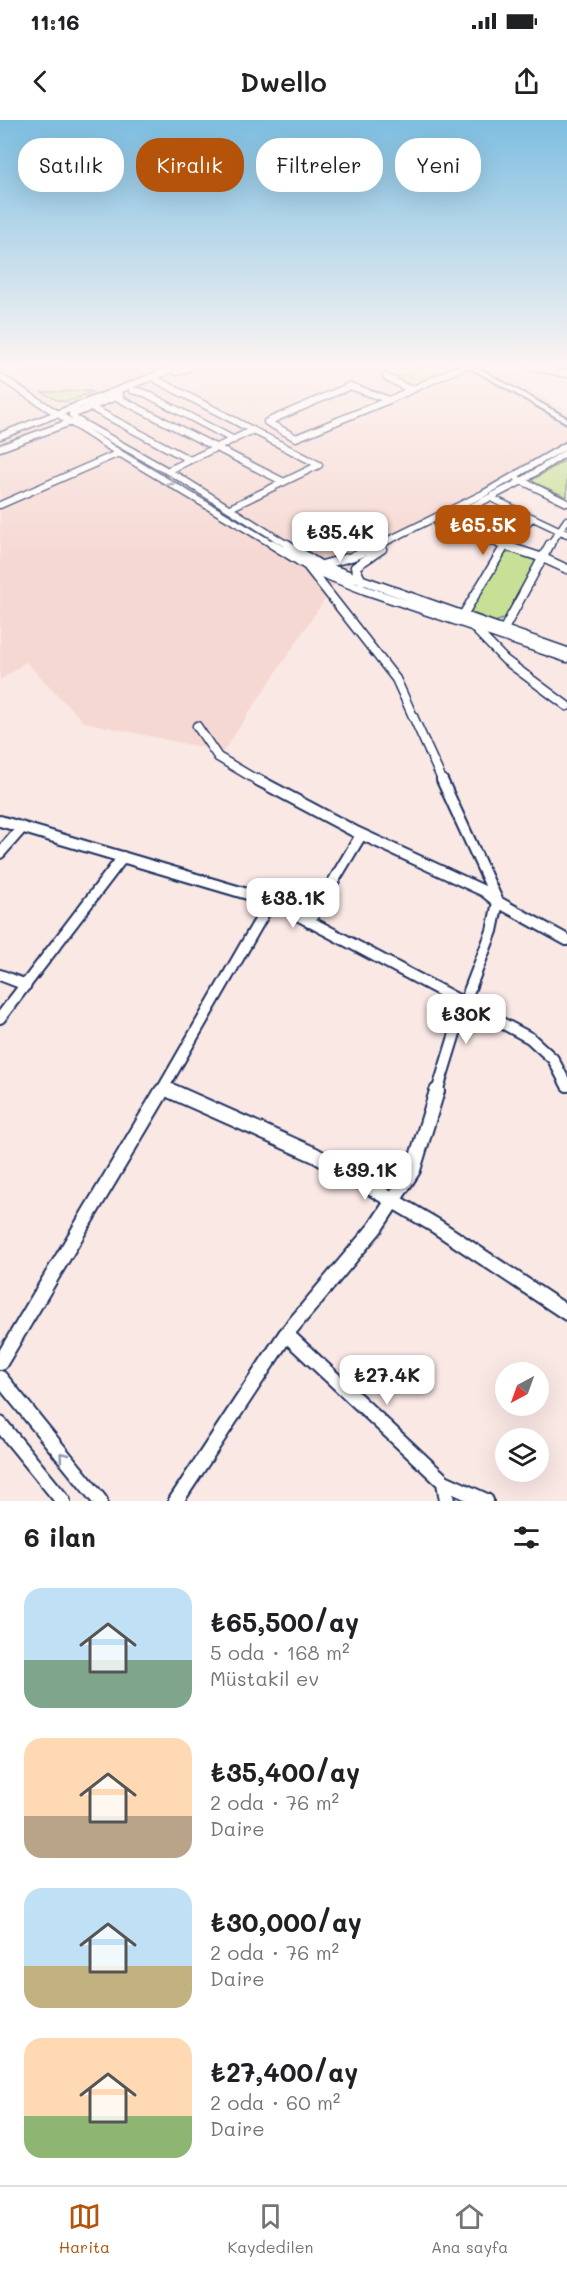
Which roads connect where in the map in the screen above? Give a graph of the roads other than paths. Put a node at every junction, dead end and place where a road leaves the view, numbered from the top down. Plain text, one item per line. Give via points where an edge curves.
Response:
1 (44, 430) edge
2 (88, 430) edge
3 (93, 430) edge
4 (134, 430) edge
5 (184, 430) edge
6 (216, 430) edge
7 (253, 430) joint
8 (282, 430) edge
9 (314, 430) edge
10 (234, 440) junction
11 (567, 445) edge
12 (218, 447) junction
13 (0, 448) edge
14 (567, 452) edge
15 (119, 453) junction
16 (190, 460) junction
17 (167, 471) junction
18 (513, 477) junction
19 (522, 481) junction
20 (284, 482) junction
21 (491, 498) junction
22 (567, 503) edge
23 (0, 505) edge
24 (230, 508) junction
25 (531, 519) junction
26 (567, 520) edge
27 (438, 524) junction
28 (559, 532) junction
29 (567, 534) edge
30 (504, 546) junction
31 (358, 558) junction
32 (543, 558) junction
33 (314, 566) junction
34 (567, 569) edge
35 (362, 581) junction
36 (463, 615) junction
37 (473, 626) junction
38 (504, 629) junction
39 (567, 652) edge
40 (567, 658) edge
41 (567, 706) edge
42 (197, 726) dead end
43 (0, 821) edge
44 (22, 828) junction
45 (361, 835) junction
46 (0, 853) edge
47 (123, 857) junction
48 (271, 901) junction
49 (498, 902) junction
50 (309, 922) junction
51 (567, 940) edge
52 (0, 975) edge
53 (26, 985) junction
54 (464, 1004) junction
55 (0, 1018) edge
56 (565, 1071) edge
57 (567, 1086) edge
58 (164, 1088) junction
59 (395, 1200) junction
60 (567, 1312) edge
61 (286, 1334) junction
62 (0, 1363) edge
63 (0, 1378) edge
64 (0, 1424) edge
65 (444, 1482) junction
66 (63, 1501) edge
67 (100, 1501) edge
68 (176, 1501) edge
69 (447, 1501) edge
70 (486, 1501) edge

1 - 13 street
2 - 15 street
3 - 17 street
4 - 16 street
5 - 12 street
6 - 10 street
7 - 10 street
7 - 20 street via 319,465
8 - 9 street via 296,438
10 - 12 street
11 - 18 street
12 - 16 street
12 - 20 street
14 - 19 street
15 - 23 street
15 -> 33 street
16 - 17 street
17 - 24 street
18 - 19 street
18 - 31 street
19 - 21 street
19 - 22 street
20 - 24 street
21 - 25 street
21 - 27 street
24 - 33 street
25 - 28 street
25 - 30 street
26 - 28 street
27 - 30 street
27 - 31 street
28 - 29 street
28 - 32 street
30 - 32 street
30 - 36 street
31 - 33 street
31 - 35 street via 356,573
32 - 34 street
32 - 38 street
33 - 35 street
33 - 37 street via 365,590
33 - 49 street via 329,596 396,679
35 - 36 street
36 - 38 street
37 - 40 street
37 - 41 street via 506,661
38 - 39 street
42 - 45 street via 225,763
43 - 44 street
44 - 46 street
44 - 47 street
45 - 49 street via 484,891
45 - 50 street
47 - 48 street
47 - 53 street
48 - 50 street
48 - 58 street
49 - 51 street
49 - 54 street via 492,931
50 - 54 street
52 - 53 street
53 - 55 street
54 - 56 street via 530,1038
54 - 59 street via 413,1170
56 - 57 street
58 - 59 street via 315,1155
58 - 62 street
59 - 60 street
59 - 61 street
61 - 65 street
61 - 68 street
67 -> 63 street
64 - 66 street
65 - 69 street
65 - 70 street

